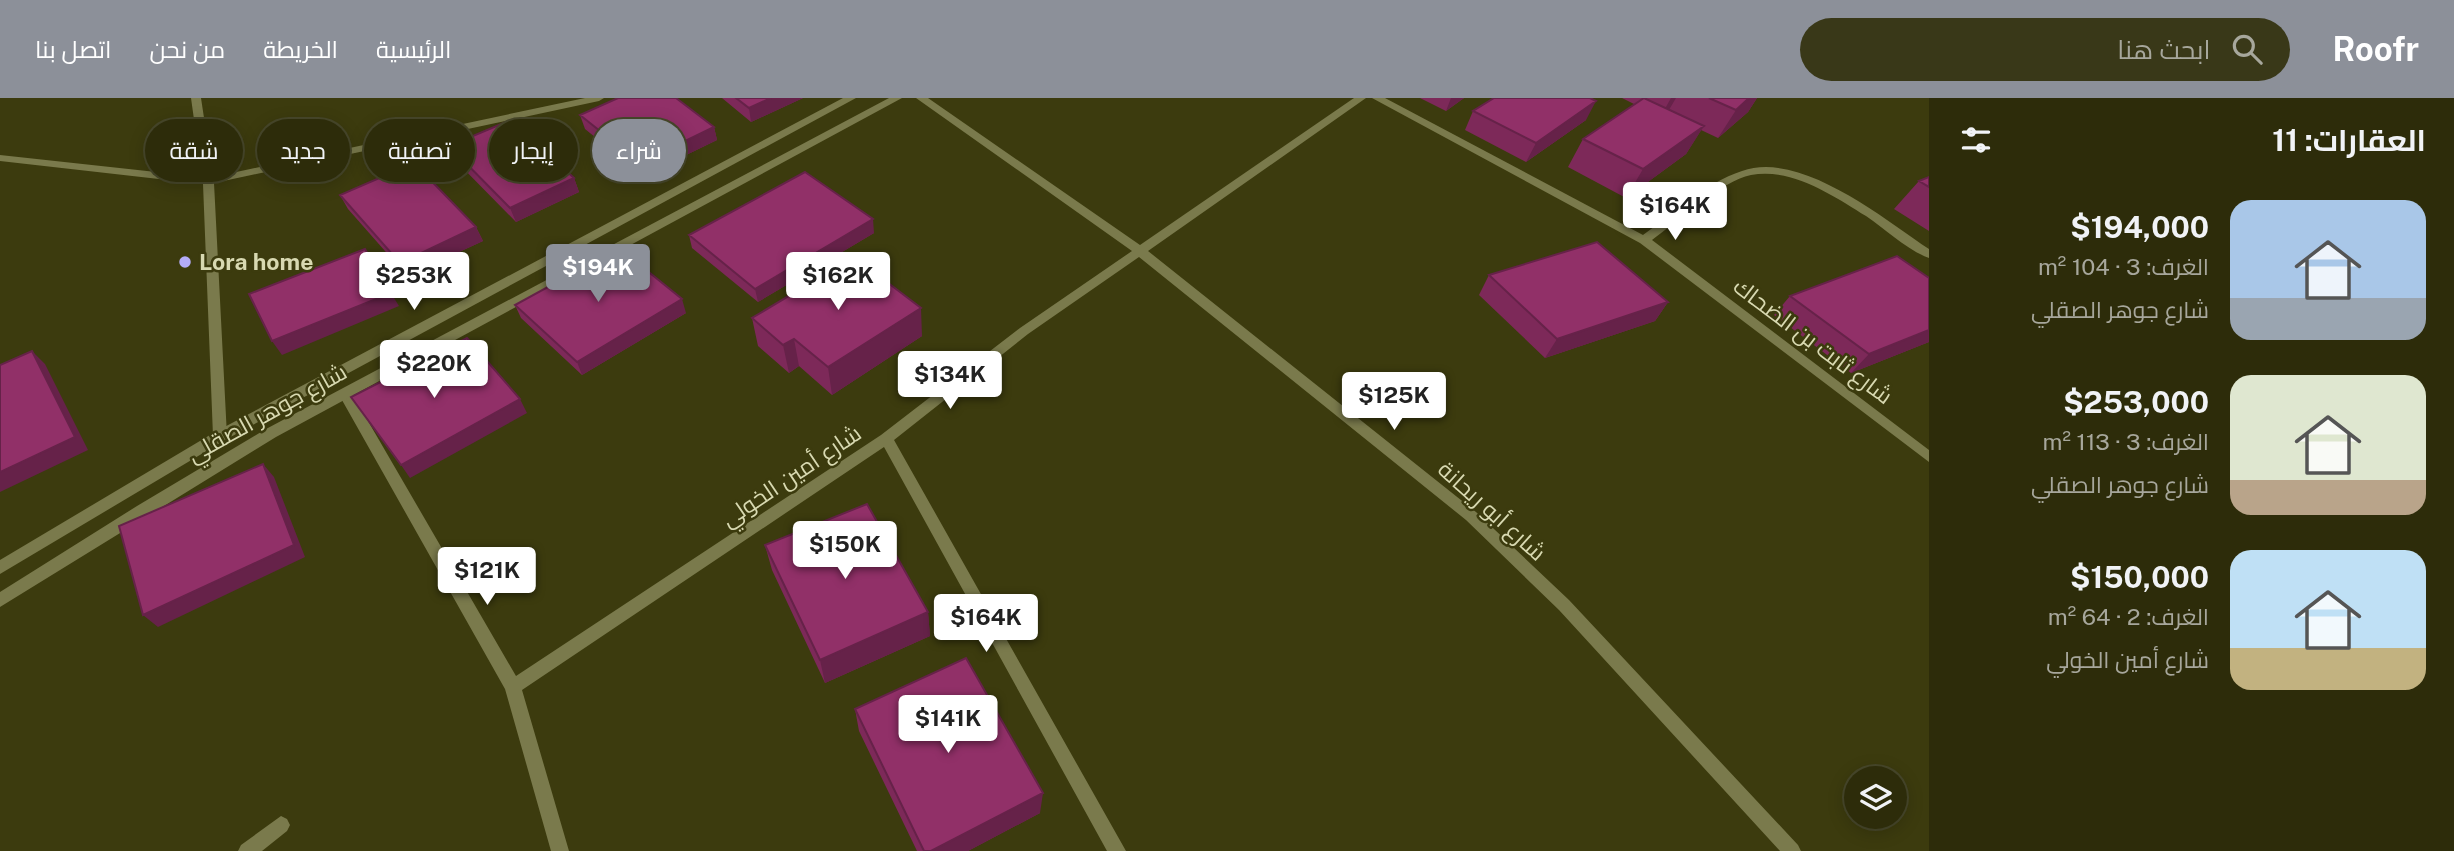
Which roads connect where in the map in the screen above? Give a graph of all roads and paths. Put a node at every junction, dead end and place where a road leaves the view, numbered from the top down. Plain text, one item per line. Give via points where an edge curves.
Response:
1 (196, 98) edge
2 (600, 98) edge
3 (851, 98) edge
4 (897, 98) edge
5 (921, 98) edge
6 (1361, 98) edge
7 (1377, 98) edge
8 (199, 119) edge
9 (0, 158) edge
10 (243, 174) edge
11 (145, 175) edge
12 (208, 182) edge
13 (1644, 240) junction
14 (1141, 252) junction
15 (1929, 254) edge
16 (345, 393) junction
17 (220, 436) junction
18 (886, 439) junction
19 (1929, 457) edge
20 (0, 568) edge
21 (0, 600) edge
22 (513, 687) junction
23 (281, 825) dead end
24 (247, 851) edge
25 (560, 851) edge
26 (1117, 851) edge
27 (1792, 851) edge

1 - 8 street
2 - 10 street
3 - 17 street, شارع جوهر الصقلي
4 - 16 street, شارع جوهر الصقلي
5 - 14 street, شارع أبو ريحانة
6 - 14 street, شارع أمين الخولي
7 - 13 street, شارع ثابت بن الضحاك
9 - 11 street
12 - 17 street
13 - 15 street via 1732,179 1757,169 1794,175 1821,187
13 - 19 street, شارع ثابت بن الضحاك
14 - 18 street, شارع أمين الخولي via 1024,331
14 - 27 street, شارع أبو ريحانة via 1471,516 1564,605
16 - 21 street, شارع جوهر الصقلي via 208,470
16 - 22 street
17 - 20 street, شارع جوهر الصقلي
18 - 22 street, شارع أمين الخولي
18 - 26 street
22 - 25 street
23 - 24 street

